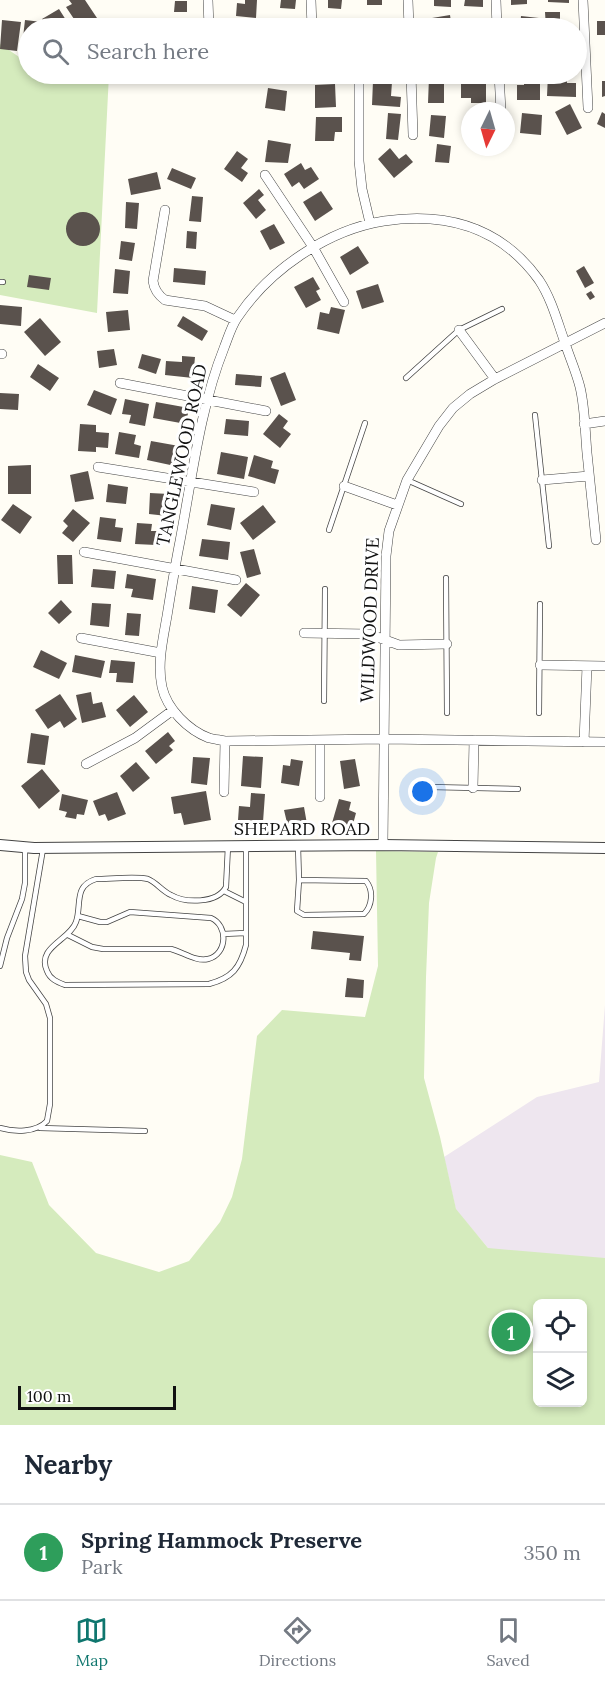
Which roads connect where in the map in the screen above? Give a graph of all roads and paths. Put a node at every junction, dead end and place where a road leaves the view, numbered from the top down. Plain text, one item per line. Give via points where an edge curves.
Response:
1 (208, 0) edge
2 (311, 0) edge
3 (408, 0) edge
4 (496, 0) edge
5 (583, 0) edge
6 (209, 18) edge
7 (312, 18) edge
8 (409, 18) edge
9 (497, 18) edge
10 (582, 18) edge
11 (359, 84) edge
12 (411, 84) edge
13 (500, 84) edge
14 (585, 84) edge
15 (501, 102) edge
16 (588, 108) dead end
17 (413, 135) dead end
18 (265, 175) dead end
19 (165, 210) dead end
20 (370, 223) junction
21 (313, 247) junction
22 (344, 302) dead end
23 (502, 309) dead end
24 (235, 320) junction
25 (605, 322) edge
26 (459, 330) junction
27 (565, 343) junction
28 (406, 378) dead end
29 (495, 379) junction
30 (120, 383) dead end
31 (207, 400) junction
32 (266, 411) dead end
33 (535, 415) dead end
34 (605, 421) edge
35 (364, 423) dead end
36 (584, 424) junction
37 (98, 467) dead end
38 (589, 476) junction
39 (407, 480) junction
40 (542, 480) junction
41 (191, 482) junction
42 (344, 486) junction
43 (254, 492) dead end
44 (461, 504) dead end
45 (397, 505) junction
46 (329, 530) dead end
47 (601, 540) edge
48 (549, 546) dead end
49 (84, 552) dead end
50 (175, 569) junction
51 (446, 578) dead end
52 (236, 580) dead end
53 (325, 589) dead end
54 (540, 604) dead end
55 (304, 633) dead end
56 (325, 633) junction
57 (81, 638) dead end
58 (384, 639) junction
59 (447, 645) junction
60 (161, 653) junction
61 (540, 665) junction
62 (587, 666) junction
63 (605, 666) edge
64 (324, 701) dead end
65 (173, 710) junction
66 (447, 712) dead end
67 (539, 713) dead end
68 (384, 739) junction
69 (320, 740) junction
70 (474, 740) junction
71 (225, 741) junction
72 (584, 742) junction
73 (605, 742) edge
74 (86, 764) dead end
75 (430, 787) dead end
76 (473, 788) junction
77 (519, 789) dead end
78 (224, 792) dead end
79 (320, 797) dead end
80 (0, 845) edge
81 (383, 845) junction
82 (228, 846) junction
83 (246, 846) junction
84 (298, 846) junction
85 (25, 847) junction
86 (43, 848) junction
87 (605, 848) edge
88 (299, 880) junction
89 (224, 891) junction
90 (246, 902) junction
91 (78, 916) junction
92 (223, 933) junction
93 (246, 933) junction
94 (68, 935) junction
95 (0, 966) edge
96 (0, 1128) edge
97 (38, 1128) junction
98 (145, 1131) dead end

1 - 6 street
2 - 7 street
3 - 8 street
4 - 9 street
5 - 10 street
11 - 20 street via 359,161
12 - 17 street
13 - 15 street
14 - 16 street
18 - 21 street
19 - 24 street via 154,288 165,300 205,306
20 - 21 street, TANGLEWOOD ROAD
20 - 27 street, TANGLEWOOD ROAD via 435,218 492,235 539,280
21 - 22 street
21 - 24 street, TANGLEWOOD ROAD via 268,282
23 - 26 lane
24 - 31 street, TANGLEWOOD ROAD
25 - 27 street, WILDWOOD DRIVE
26 - 28 lane
26 - 29 street
27 - 29 street, WILDWOOD DRIVE
27 - 36 street, TANGLEWOOD ROAD via 580,389
29 - 39 street, WILDWOOD DRIVE via 453,408
30 - 31 street
31 - 32 street
31 - 41 street, TANGLEWOOD ROAD
33 - 40 lane
34 - 36 street
35 - 42 lane
36 - 38 street, TANGLEWOOD ROAD
37 - 41 street
38 - 40 street
38 - 47 street, TANGLEWOOD ROAD
39 - 44 lane
39 - 45 street, WILDWOOD DRIVE
40 - 48 lane
41 - 43 street
41 - 50 street, TANGLEWOOD ROAD
42 - 45 street
42 - 46 lane
45 - 58 street, WILDWOOD DRIVE via 386,556
49 - 50 street
50 - 52 street
50 - 60 street, TANGLEWOOD ROAD
51 - 59 lane
53 - 56 lane
54 - 61 lane
55 - 56 street
56 - 58 street via 369,634
56 - 64 lane
57 - 60 street
58 - 59 street via 399,645
58 - 68 street, WILDWOOD DRIVE
59 - 66 lane
60 - 65 street, TANGLEWOOD ROAD via 162,690
61 - 62 street
61 - 67 lane
62 - 63 street
62 - 72 street
65 - 71 street, TANGLEWOOD ROAD via 196,731
65 - 74 street via 135,738
68 - 69 street, TANGLEWOOD ROAD
68 - 70 street, TANGLEWOOD ROAD
68 - 81 street, WILDWOOD DRIVE
69 - 71 street, TANGLEWOOD ROAD
69 - 79 street
70 - 72 street, TANGLEWOOD ROAD
70 - 76 street
71 - 78 street
72 - 73 street, TANGLEWOOD ROAD
75 - 76 lane
76 - 77 lane
80 - 85 street, SHEPARD ROAD
81 - 84 street, SHEPARD ROAD
81 - 87 street, SHEPARD ROAD
82 - 83 street, SHEPARD ROAD
82 - 86 street, SHEPARD ROAD
82 - 89 lane
83 - 84 street, SHEPARD ROAD
83 - 90 lane
84 - 88 lane
85 - 86 street, SHEPARD ROAD
85 - 95 lane via 22,899
86 - 97 lane via 25,956 29,980 51,1018 50,1104 47,1121
88 - 88 lane via 297,911 304,915 364,914 371,905 370,885 366,881
89 - 90 lane
89 - 91 lane via 200,901 172,896 146,879 96,879 83,887
90 - 93 lane
91 - 92 lane via 100,922 130,912 211,918
91 - 94 lane
92 - 93 lane
92 - 94 lane via 220,951 201,959 171,949 103,949
93 - 94 lane via 237,969 223,980 209,984 65,985 51,978 45,962 48,951
96 - 97 lane
97 - 98 lane

